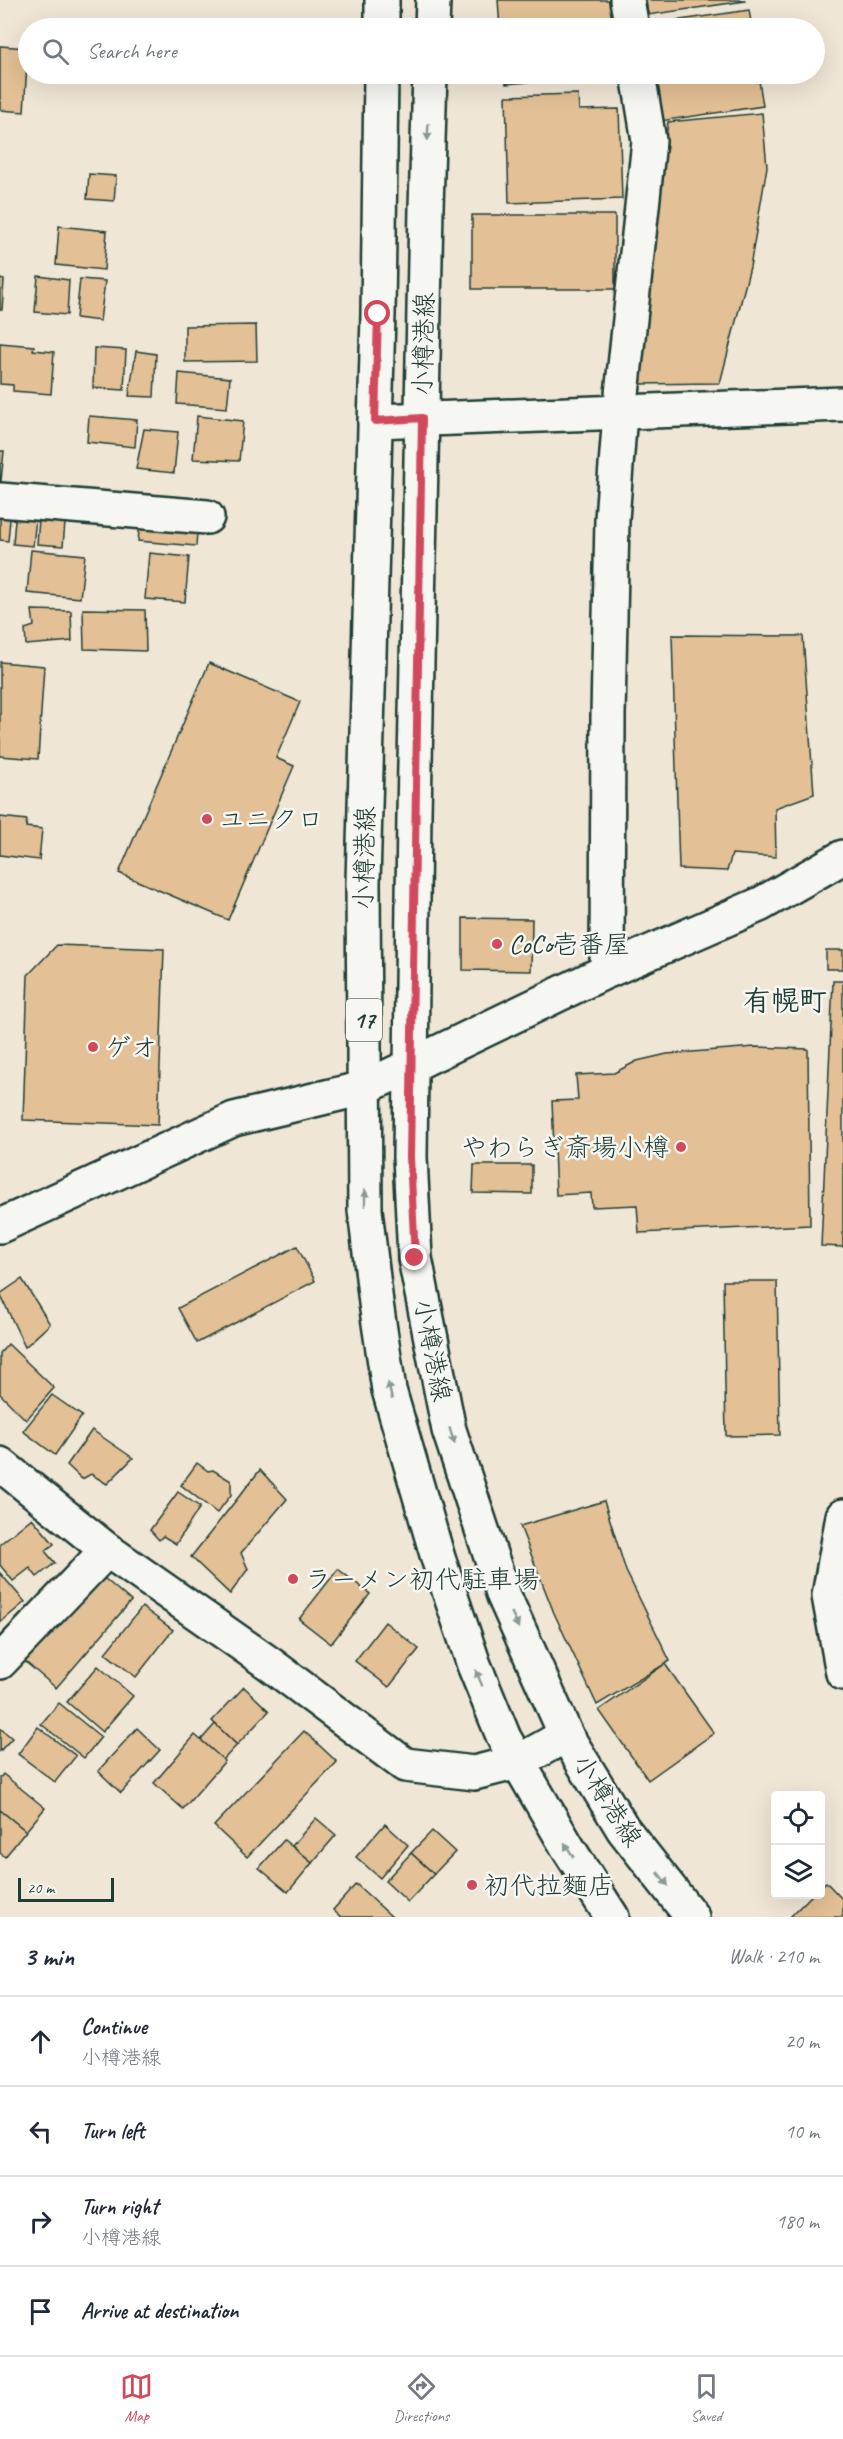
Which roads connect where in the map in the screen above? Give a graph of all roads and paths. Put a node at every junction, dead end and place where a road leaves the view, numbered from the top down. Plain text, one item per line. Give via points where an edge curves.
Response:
1 (382, 0) edge
2 (433, 0) edge
3 (627, 0) edge
4 (382, 18) edge
5 (432, 18) edge
6 (630, 18) edge
7 (381, 84) edge
8 (430, 84) edge
9 (640, 84) edge
10 (843, 405) edge
11 (620, 413) junction
12 (422, 418) junction
13 (375, 421) junction
14 (0, 500) edge
15 (207, 517) dead end
16 (843, 857) edge
17 (608, 971) junction
18 (412, 1065) junction
19 (364, 1088) junction
20 (0, 1226) edge
21 (0, 1464) edge
22 (843, 1516) edge
23 (107, 1550) junction
24 (0, 1662) edge
25 (843, 1673) edge
26 (566, 1735) junction
27 (518, 1762) junction
28 (612, 1917) edge
29 (692, 1917) edge

1 - 4 main road
2 - 5 main road
3 - 6 main road
7 - 13 main road, 小樽港線 / 17
8 -> 12 main road, 小樽港線 / 17
9 - 11 main road via 649,141
10 - 11 main road
11 - 12 main road
11 - 17 main road via 612,530
12 - 13 main road
12 - 18 main road, 小樽港線 / 17
13 - 19 main road, 小樽港線 / 17 via 363,883
14 - 15 main road
16 - 17 main road via 760,904
17 - 18 main road
18 - 19 main road
18 -> 26 main road, 小樽港線 / 17 via 410,1157 415,1258 449,1430 504,1596
19 - 20 main road via 234,1119
27 -> 19 main road, 小樽港線 / 17 via 474,1665 389,1390 365,1210
21 - 23 main road
22 - 25 main road via 829,1596
23 - 24 main road
23 - 27 main road via 405,1765 474,1773
26 - 27 main road
26 -> 29 main road, 小樽港線 / 17 via 623,1828
28 -> 27 main road, 小樽港線 / 17

